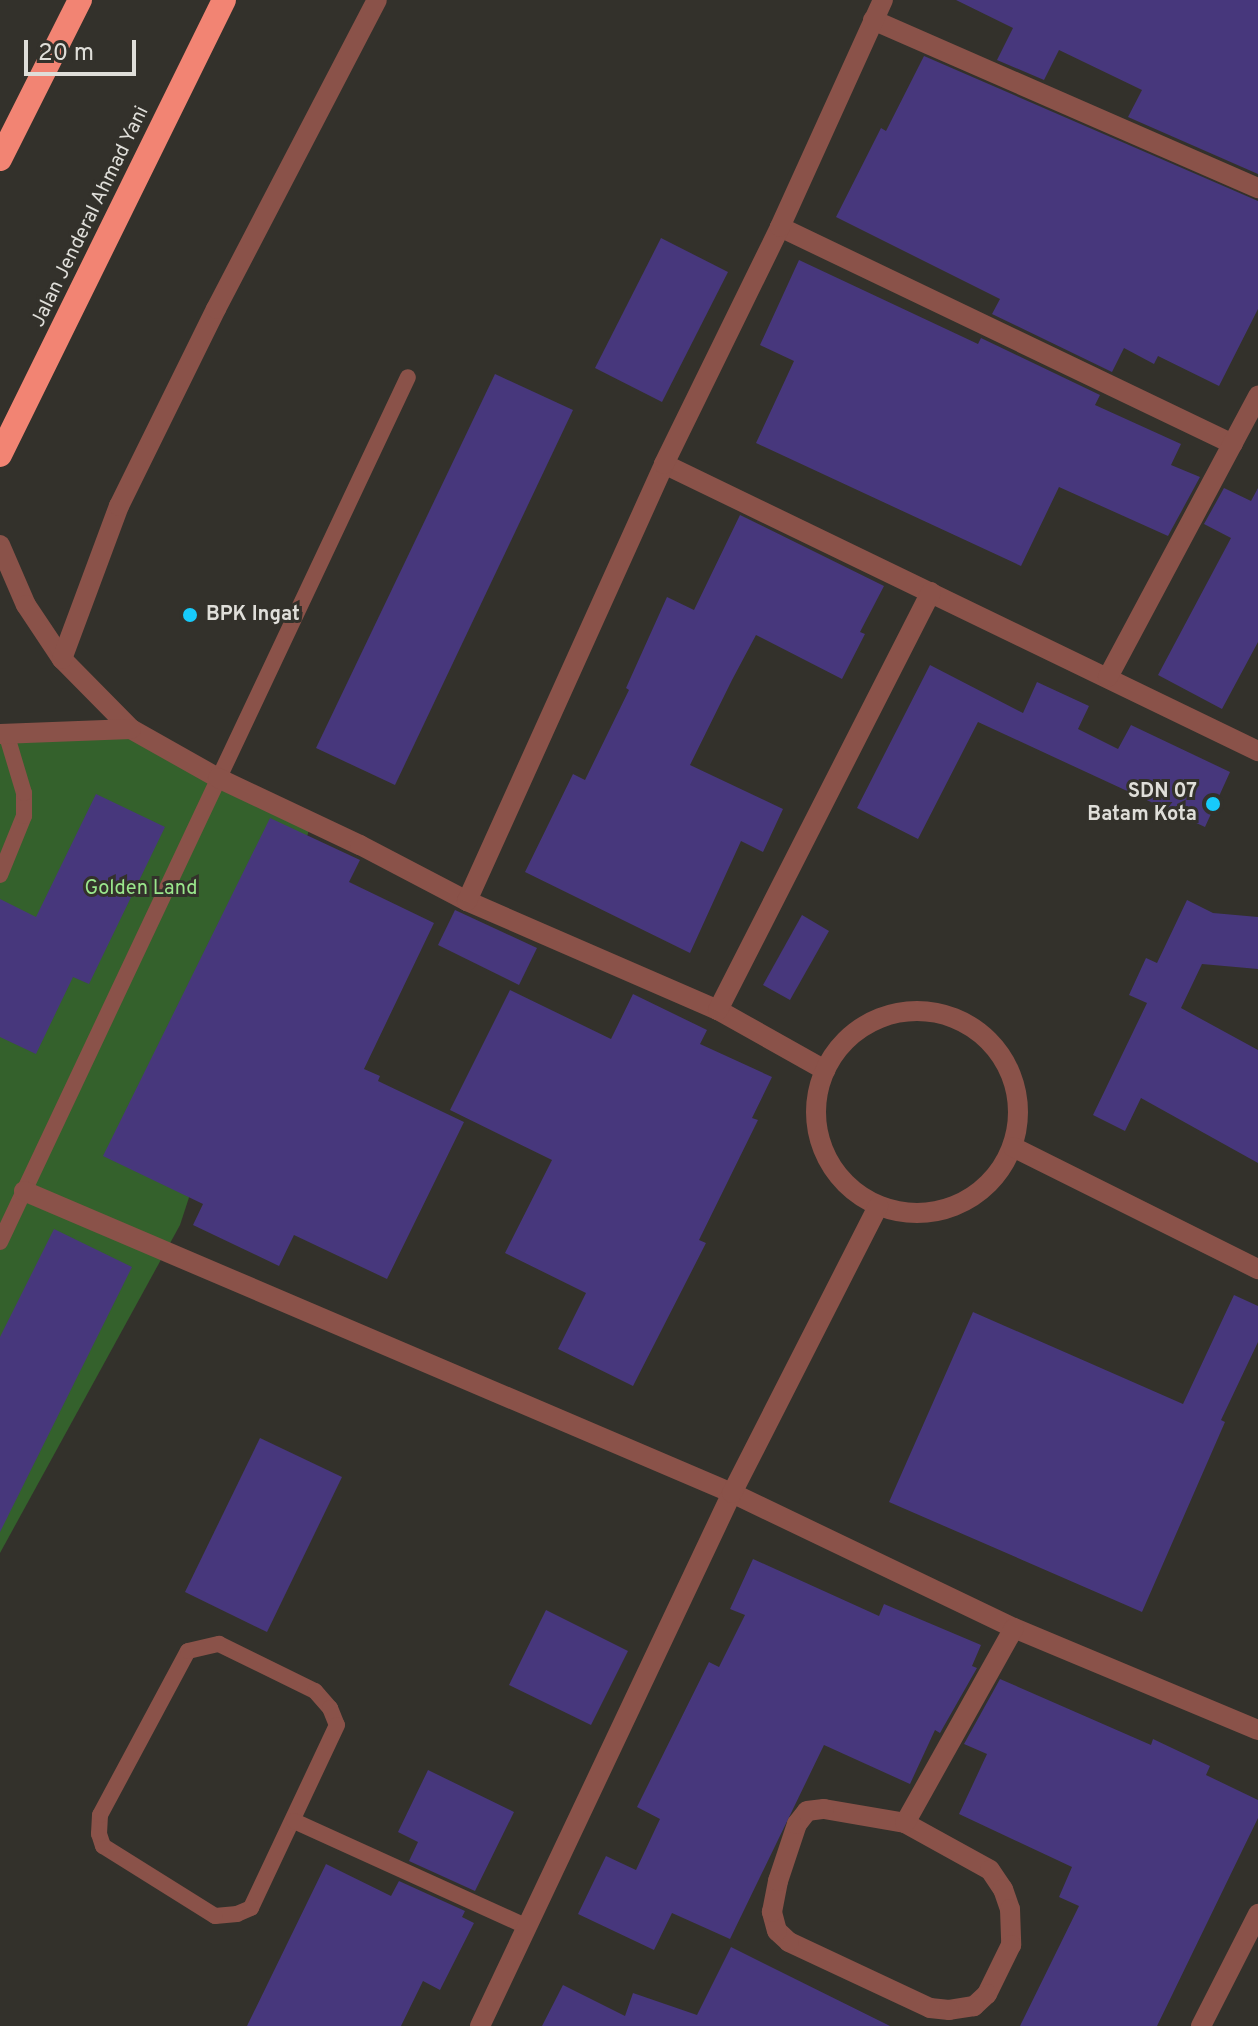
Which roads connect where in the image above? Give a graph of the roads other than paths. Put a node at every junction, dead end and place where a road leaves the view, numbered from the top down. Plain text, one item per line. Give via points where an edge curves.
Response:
1 (80, 0) edge
2 (224, 0) edge
3 (377, 0) edge
4 (883, 0) edge
5 (873, 20) junction
6 (0, 159) edge
7 (1258, 188) edge
8 (780, 227) junction
9 (408, 377) dead end
10 (1258, 396) edge
11 (1233, 444) junction
12 (0, 455) edge
13 (664, 464) junction
14 (0, 545) edge
15 (931, 592) junction
16 (62, 659) junction
17 (1108, 677) junction
18 (131, 729) junction
19 (3, 733) edge
20 (1258, 751) edge
21 (218, 778) junction
22 (0, 875) edge
23 (467, 901) junction
24 (718, 1010) junction
25 (825, 1070) junction
26 (1013, 1147) junction
27 (24, 1191) junction
28 (878, 1206) junction
29 (0, 1242) edge
30 (1258, 1269) edge
31 (732, 1493) junction
32 (1014, 1628) junction
33 (1258, 1730) edge
34 (294, 1821) junction
35 (905, 1823) junction
36 (1258, 1914) edge
37 (528, 1927) junction
38 (480, 2026) edge
39 (1201, 2026) edge

1 - 6 highway
2 - 12 highway, Jalan Jenderal Ahmad Yani
3 - 16 street via 119,506
4 - 5 street
5 - 7 street
5 - 8 street
8 - 11 street
8 - 13 street
9 - 21 lane
10 - 11 street
11 - 17 street
13 - 15 street
13 - 23 street
14 - 16 street via 26,605
15 - 17 street
15 - 24 street
16 - 18 street
17 - 20 street
18 - 19 street
18 - 21 street
19 - 22 lane via 24,793 24,816
21 - 23 street
21 - 27 lane
23 - 24 street
24 - 25 street
25 - 26 street via 845,1041 872,1021 905,1012 940,1014 997,1050 1013,1080 1019,1114
25 - 28 street via 816,1101 817,1133 829,1163 850,1188
26 - 28 street via 997,1176 962,1202 910,1213
26 - 30 street
27 - 29 lane
27 - 31 street
28 - 31 street
31 - 32 street
31 - 37 street
32 - 33 street
32 - 35 street
34 - 34 lane via 337,1725 330,1708 315,1691 219,1644 188,1651 100,1815 103,1846 215,1916 237,1914 251,1908
34 - 37 lane
35 - 35 street via 990,1870 1003,1889 1011,1945 987,1994 974,2006 930,2008 789,1942 777,1931 772,1912 778,1881 797,1824 807,1811 824,1809
36 - 39 street
37 - 38 street

